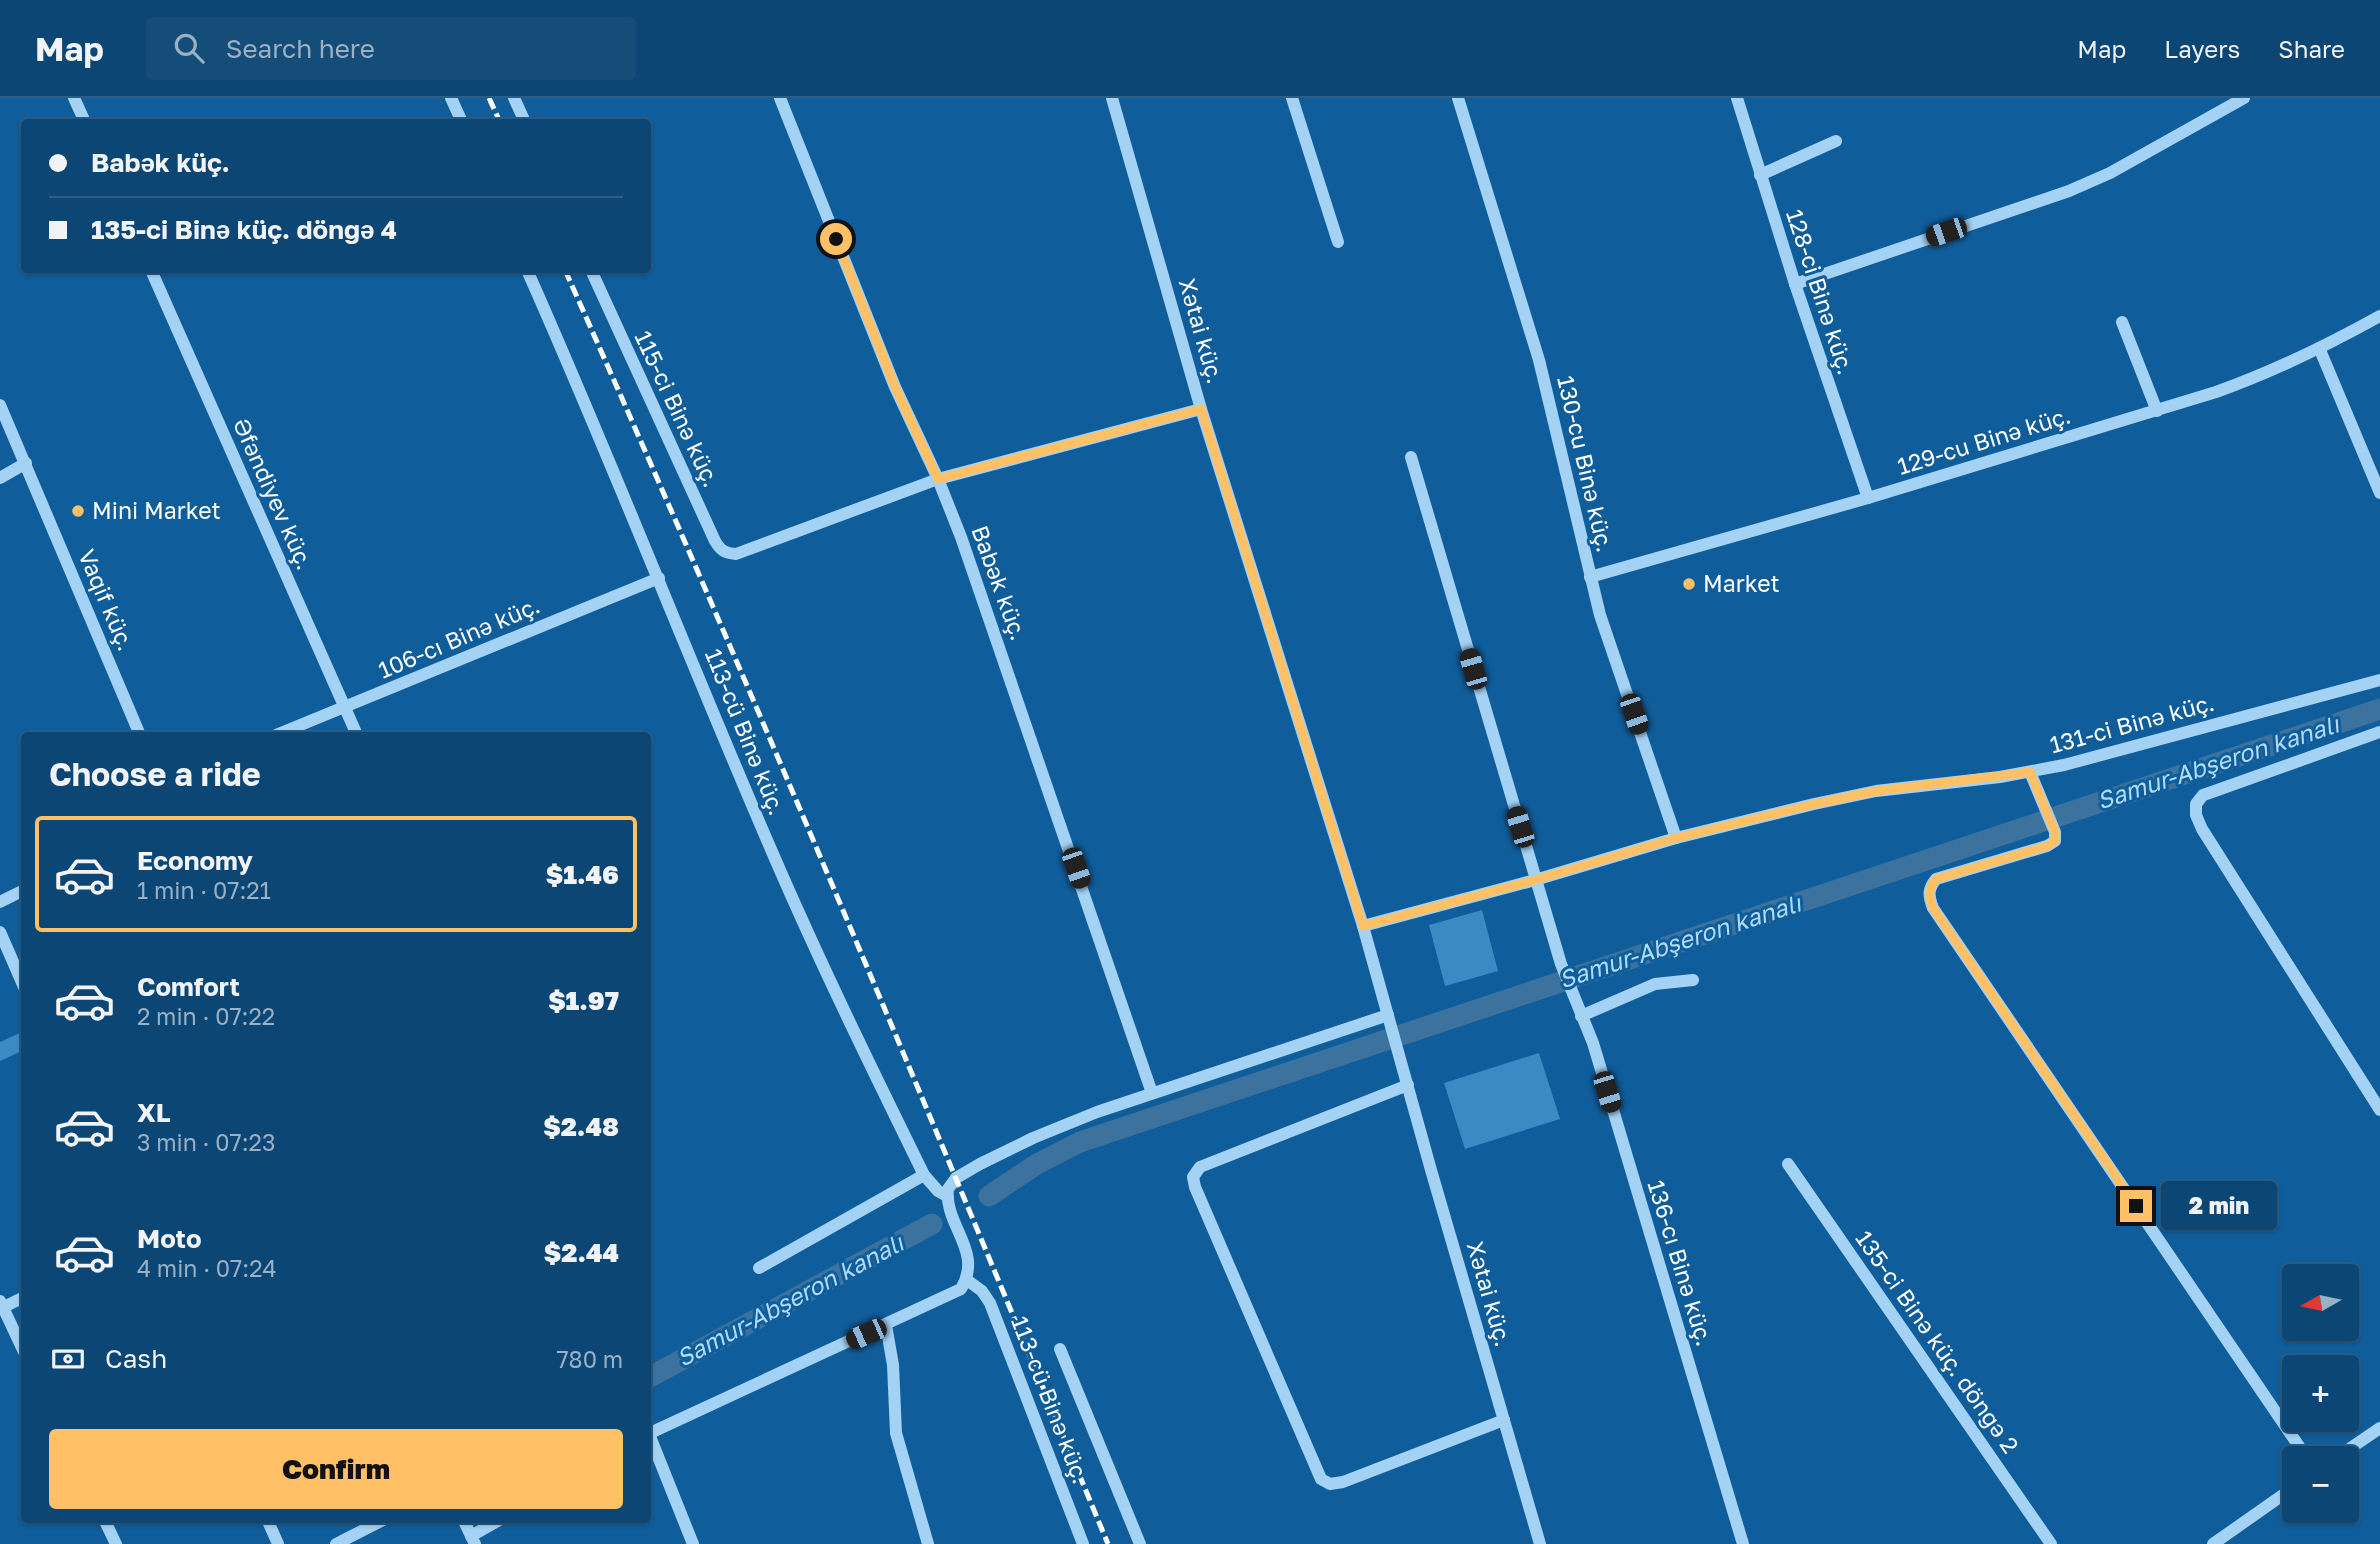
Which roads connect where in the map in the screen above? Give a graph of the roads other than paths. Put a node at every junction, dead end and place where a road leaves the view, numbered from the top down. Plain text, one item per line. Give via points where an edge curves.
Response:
1 (74, 98) edge
2 (451, 98) edge
3 (514, 98) edge
4 (780, 98) edge
5 (1112, 98) edge
6 (1292, 98) edge
7 (1458, 98) edge
8 (1737, 98) edge
9 (2244, 98) edge
10 (84, 119) edge
11 (461, 119) edge
12 (524, 119) edge
13 (1836, 141) dead end
14 (1759, 175) junction
15 (1338, 242) dead end
16 (152, 273) edge
17 (528, 273) edge
18 (592, 273) edge
19 (1795, 284) junction
20 (2380, 316) edge
21 (2122, 322) dead end
22 (2320, 350) junction
23 (0, 405) edge
24 (1201, 409) junction
25 (2157, 411) junction
26 (1411, 457) dead end
27 (26, 463) junction
28 (0, 478) edge
29 (938, 479) junction
30 (2380, 493) edge
31 (1868, 498) junction
32 (1590, 577) junction
33 (659, 578) junction
34 (2380, 680) edge
35 (346, 708) junction
36 (140, 732) edge
37 (283, 732) edge
38 (356, 732) edge
39 (2380, 732) edge
40 (2030, 772) junction
41 (1676, 838) junction
42 (1535, 880) junction
43 (21, 892) edge
44 (0, 902) edge
45 (1363, 926) junction
46 (0, 932) edge
47 (21, 980) edge
48 (1693, 980) dead end
49 (1388, 1016) junction
50 (1581, 1016) junction
51 (1408, 1085) junction
52 (2375, 1090) edge
53 (1153, 1093) junction
54 (2380, 1110) edge
55 (1788, 1164) dead end
56 (924, 1175) junction
57 (947, 1196) junction
58 (758, 1268) dead end
59 (967, 1280) junction
60 (21, 1298) edge
61 (1, 1306) edge
62 (886, 1325) junction
63 (21, 1346) edge
64 (1060, 1349) dead end
65 (1504, 1420) junction
66 (2380, 1428) edge
67 (651, 1433) edge
68 (651, 1441) edge
69 (2299, 1446) edge
70 (2354, 1446) edge
71 (2282, 1496) edge
72 (106, 1523) edge
73 (269, 1523) edge
74 (377, 1523) edge
75 (465, 1523) edge
76 (495, 1523) edge
77 (473, 1540) edge
78 (2227, 1540) edge
79 (1082, 1542) edge
80 (116, 1544) edge
81 (278, 1544) edge
82 (336, 1544) edge
83 (693, 1544) edge
84 (928, 1544) edge
85 (1068, 1544) edge
86 (1140, 1544) edge
87 (1540, 1544) edge
88 (1743, 1544) edge
89 (2051, 1544) edge
90 (2213, 1544) edge

1 - 10 street
2 - 11 street
3 - 12 street
4 - 29 street, Babək küç. via 895,387
5 - 24 street, Xətai küç.
6 - 15 street
7 - 32 street, 130-cu Binə küç. via 1539,360
8 - 14 street, 128-ci Binə küç.
9 - 19 street via 2110,173 2068,191
13 - 14 street
14 - 19 street, 128-ci Binə küç.
16 - 35 street, Əfəndiyev küç.
17 - 33 street, 113-cü Binə küç.
18 - 29 street, 115-ci Binə küç. via 720,550 736,554
19 - 31 street, 128-ci Binə küç.
20 - 22 street, 129-cu Binə küç.
21 - 25 street
22 - 25 street, 129-cu Binə küç.
22 - 30 street
23 - 27 street, Vaqif küç.
24 - 29 street
24 - 45 street, Xətai küç.
25 - 31 street, 129-cu Binə küç.
26 - 42 street, 136-cı Binə küç.
27 - 28 street
27 - 36 street, Vaqif küç.
29 - 53 street, Babək küç.
31 - 32 street, 129-cu Binə küç.
32 - 41 street, 130-cu Binə küç.
33 - 35 street, 106-cı Binə küç.
33 - 56 street, 113-cü Binə küç. via 772,853
34 - 40 street, 131-ci Binə küç.
35 - 37 street, 106-cı Binə küç.
35 - 38 street, Əfəndiyev küç.
39 - 52 street via 2212,792 2196,804 2202,829
40 - 41 street, 131-ci Binə küç. via 1876,791
40 - 69 street via 2055,841 1936,879 1930,887 1933,908
41 - 42 street, 131-ci Binə küç.
42 - 45 street, 131-ci Binə küç.
42 - 50 street, 136-cı Binə küç.
43 - 44 street
45 - 49 street, Xətai küç.
46 - 47 street
48 - 50 street via 1655,984
49 - 51 street, Xətai küç.
49 - 53 street
50 - 88 street, 136-cı Binə küç. via 1593,1043
51 - 65 street, Xətai küç.
51 - 65 street via 1200,1167 1193,1177 1195,1187 1321,1479 1343,1482
52 - 54 street
53 - 57 street via 1000,1154 956,1178
55 - 89 street, 135-ci Binə küç. döngə 2
56 - 57 street, 113-cü Binə küç.
56 - 58 street
57 - 59 street via 968,1259
59 - 62 street via 950,1296
59 - 79 street, 113-cü Binə küç. via 990,1303
60 - 61 street
61 - 63 street
62 - 67 street
62 - 84 street via 896,1433
64 - 86 street
65 - 87 street, Xətai küç.
66 - 70 street
68 - 83 street
71 - 78 street
72 - 80 street
73 - 81 street
74 - 82 street
75 - 77 street
76 - 77 street
78 - 90 street
79 - 85 street

